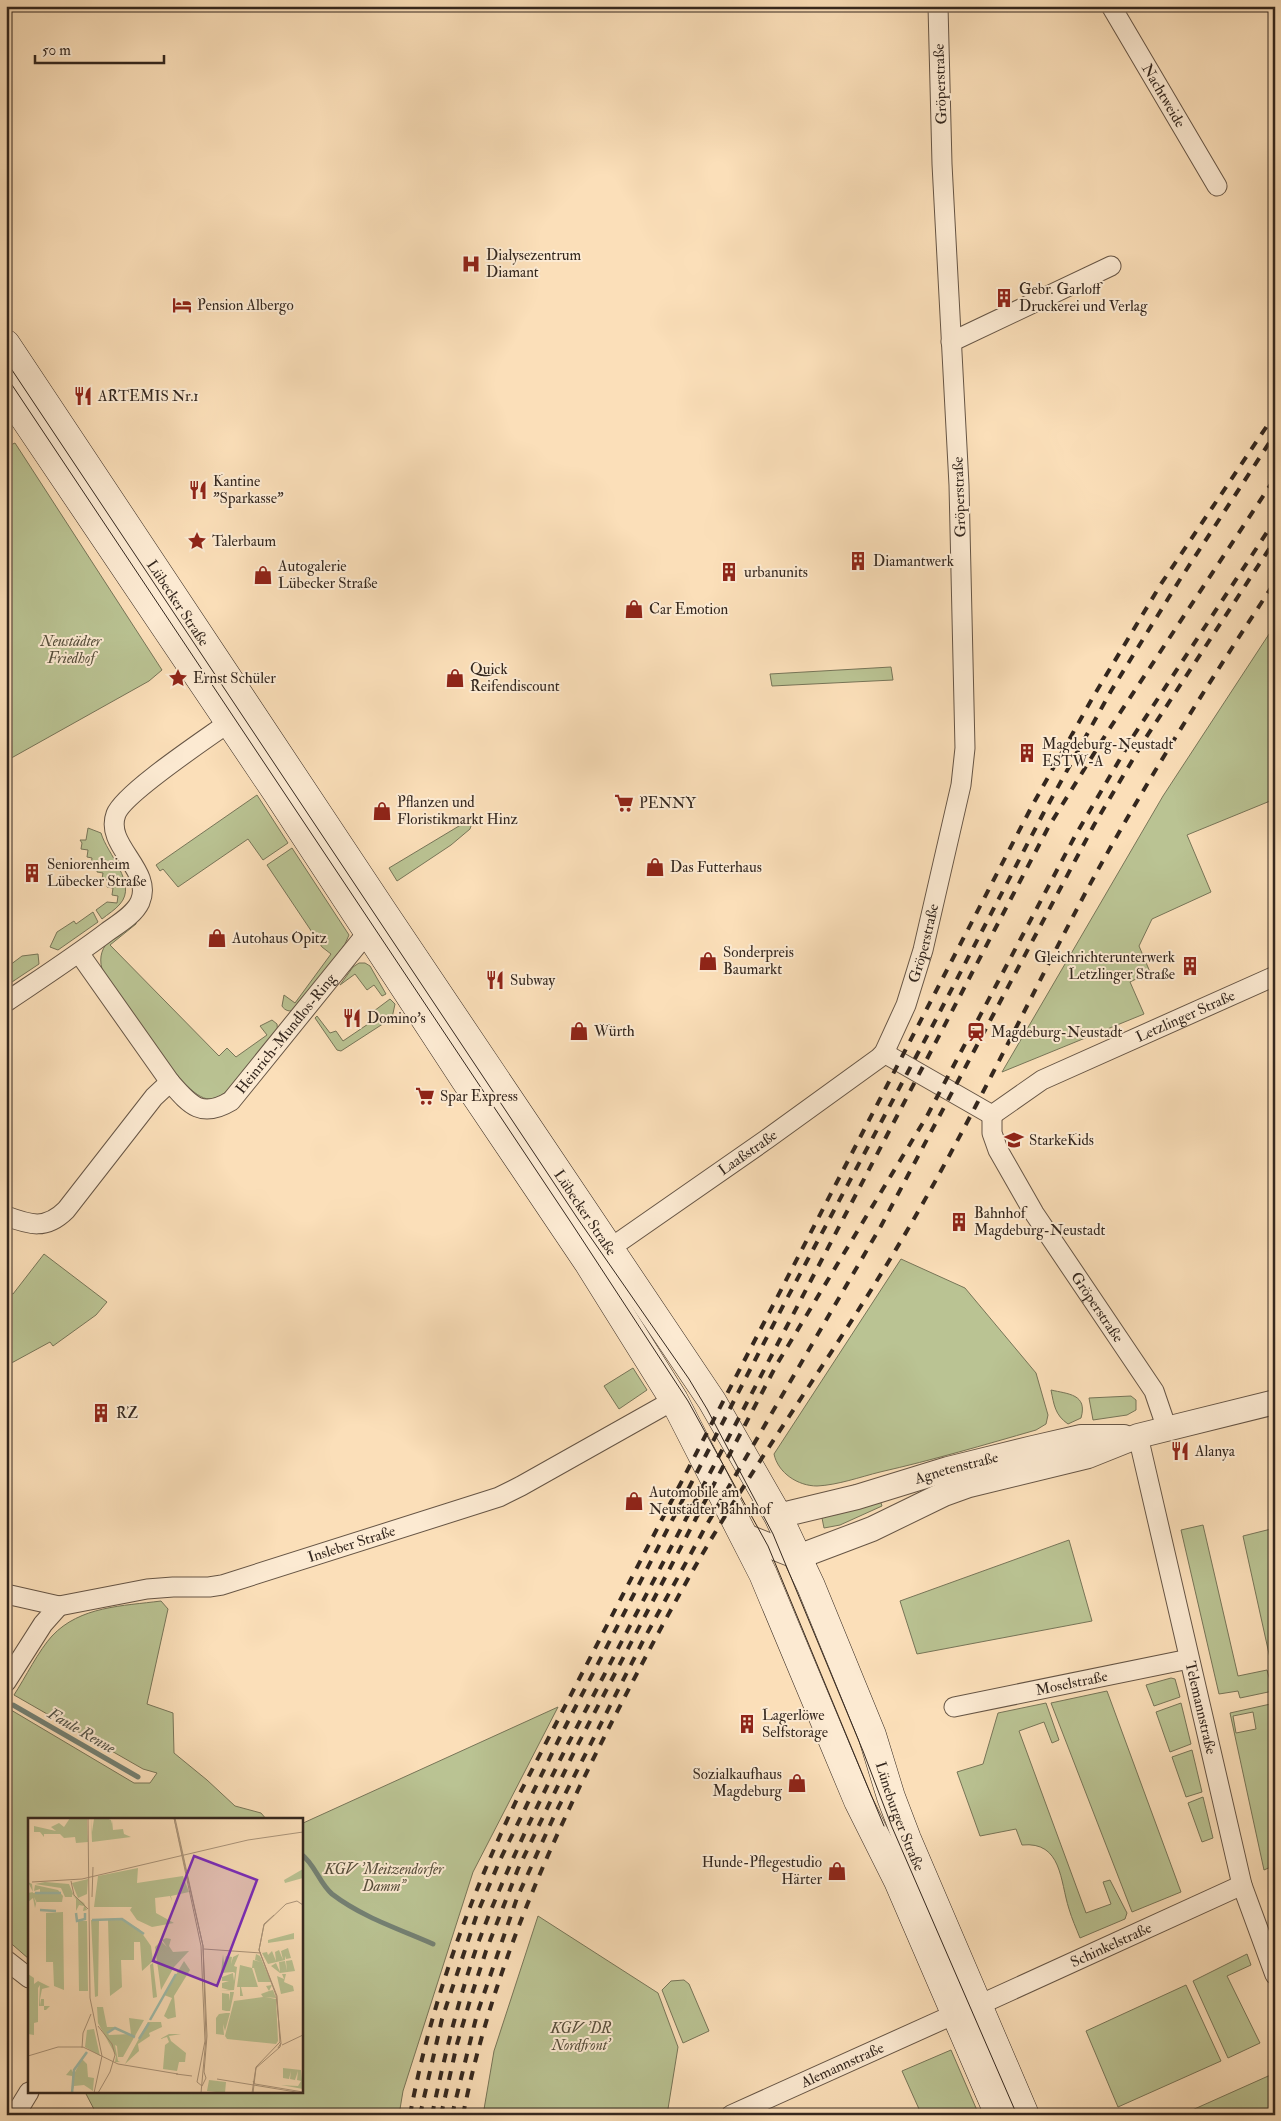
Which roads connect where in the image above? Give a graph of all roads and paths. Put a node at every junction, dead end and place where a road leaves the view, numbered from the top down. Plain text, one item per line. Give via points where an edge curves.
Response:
1 (938, 6) edge
2 (1111, 6) edge
3 (1217, 186) dead end
4 (1111, 266) dead end
5 (951, 342) junction
6 (6, 344) edge
7 (6, 391) edge
8 (228, 723) junction
9 (376, 922) junction
10 (79, 953) junction
11 (1275, 976) edge
12 (6, 1002) edge
13 (884, 1052) junction
14 (170, 1082) junction
15 (992, 1115) junction
16 (6, 1216) edge
17 (609, 1249) junction
18 (674, 1400) junction
19 (1275, 1402) edge
20 (1167, 1429) junction
21 (1138, 1436) junction
22 (778, 1516) junction
23 (757, 1541) junction
24 (798, 1558) junction
25 (6, 1594) edge
26 (58, 1606) junction
27 (1189, 1659) junction
28 (6, 1682) edge
29 (954, 1707) dead end
30 (1242, 1884) junction
31 (6, 1960) edge
32 (1275, 1975) edge
33 (28, 1977) edge
34 (967, 2009) junction
35 (28, 2094) edge
36 (15, 2115) edge
37 (731, 2115) edge
38 (999, 2115) edge
39 (1025, 2115) edge

1 - 5 street, Gröperstraße
2 - 3 street, Nachtweide
4 - 5 street
5 - 13 street, Gröperstraße via 959,485 964,763 916,976
6 - 9 main road, Lübecker Straße
7 - 8 main road, Lübecker Straße
8 - 9 main road, Lübecker Straße
8 - 10 street via 129,796 118,808 115,832 141,880 141,898 131,914
9 - 14 street, Heinrich-Mundlos-Ring via 232,1101 214,1109 200,1109 186,1101
9 - 17 main road, Lübecker Straße
9 - 18 main road, Lübecker Straße
10 - 12 street
10 - 14 street, Heinrich-Mundlos-Ring
11 - 15 street, Letzlinger Straße via 1056,1073 1030,1087
13 - 15 street
13 - 17 street, Laaßstraße via 767,1139
14 - 16 street via 154,1097 57,1219 31,1224
15 - 20 street, Gröperstraße via 992,1132 998,1150 1034,1213 1154,1391
17 - 22 main road, Lübecker Straße via 709,1397
18 - 23 main road, Lübecker Straße
18 - 26 street, Insleber Straße via 530,1482 491,1500 216,1586 147,1589
19 - 20 street, Agnetenstraße
20 - 21 street, Agnetenstraße
21 - 22 street, Agnetenstraße via 1082,1437 1062,1441
21 - 24 street, Agnetenstraße via 1088,1456 969,1485
21 - 27 street, Telemannstraße
22 - 23 main road
22 - 24 main road, Lüneburger Straße
23 - 24 street
23 - 34 main road, Lüneburger Straße via 763,1574 858,1801
24 - 34 main road, Lüneburger Straße via 872,1734 891,1797
25 - 26 street, Insleber Straße
26 - 28 street
27 - 29 street, Moselstraße
27 - 30 street, Telemannstraße
30 - 32 street, Telemannstraße
30 - 34 street, Schinkelstraße
31 - 33 street
34 - 37 street, Alemannstraße
34 - 38 main road, Lüneburger Straße
34 - 39 main road, Lüneburger Straße
35 - 36 street

